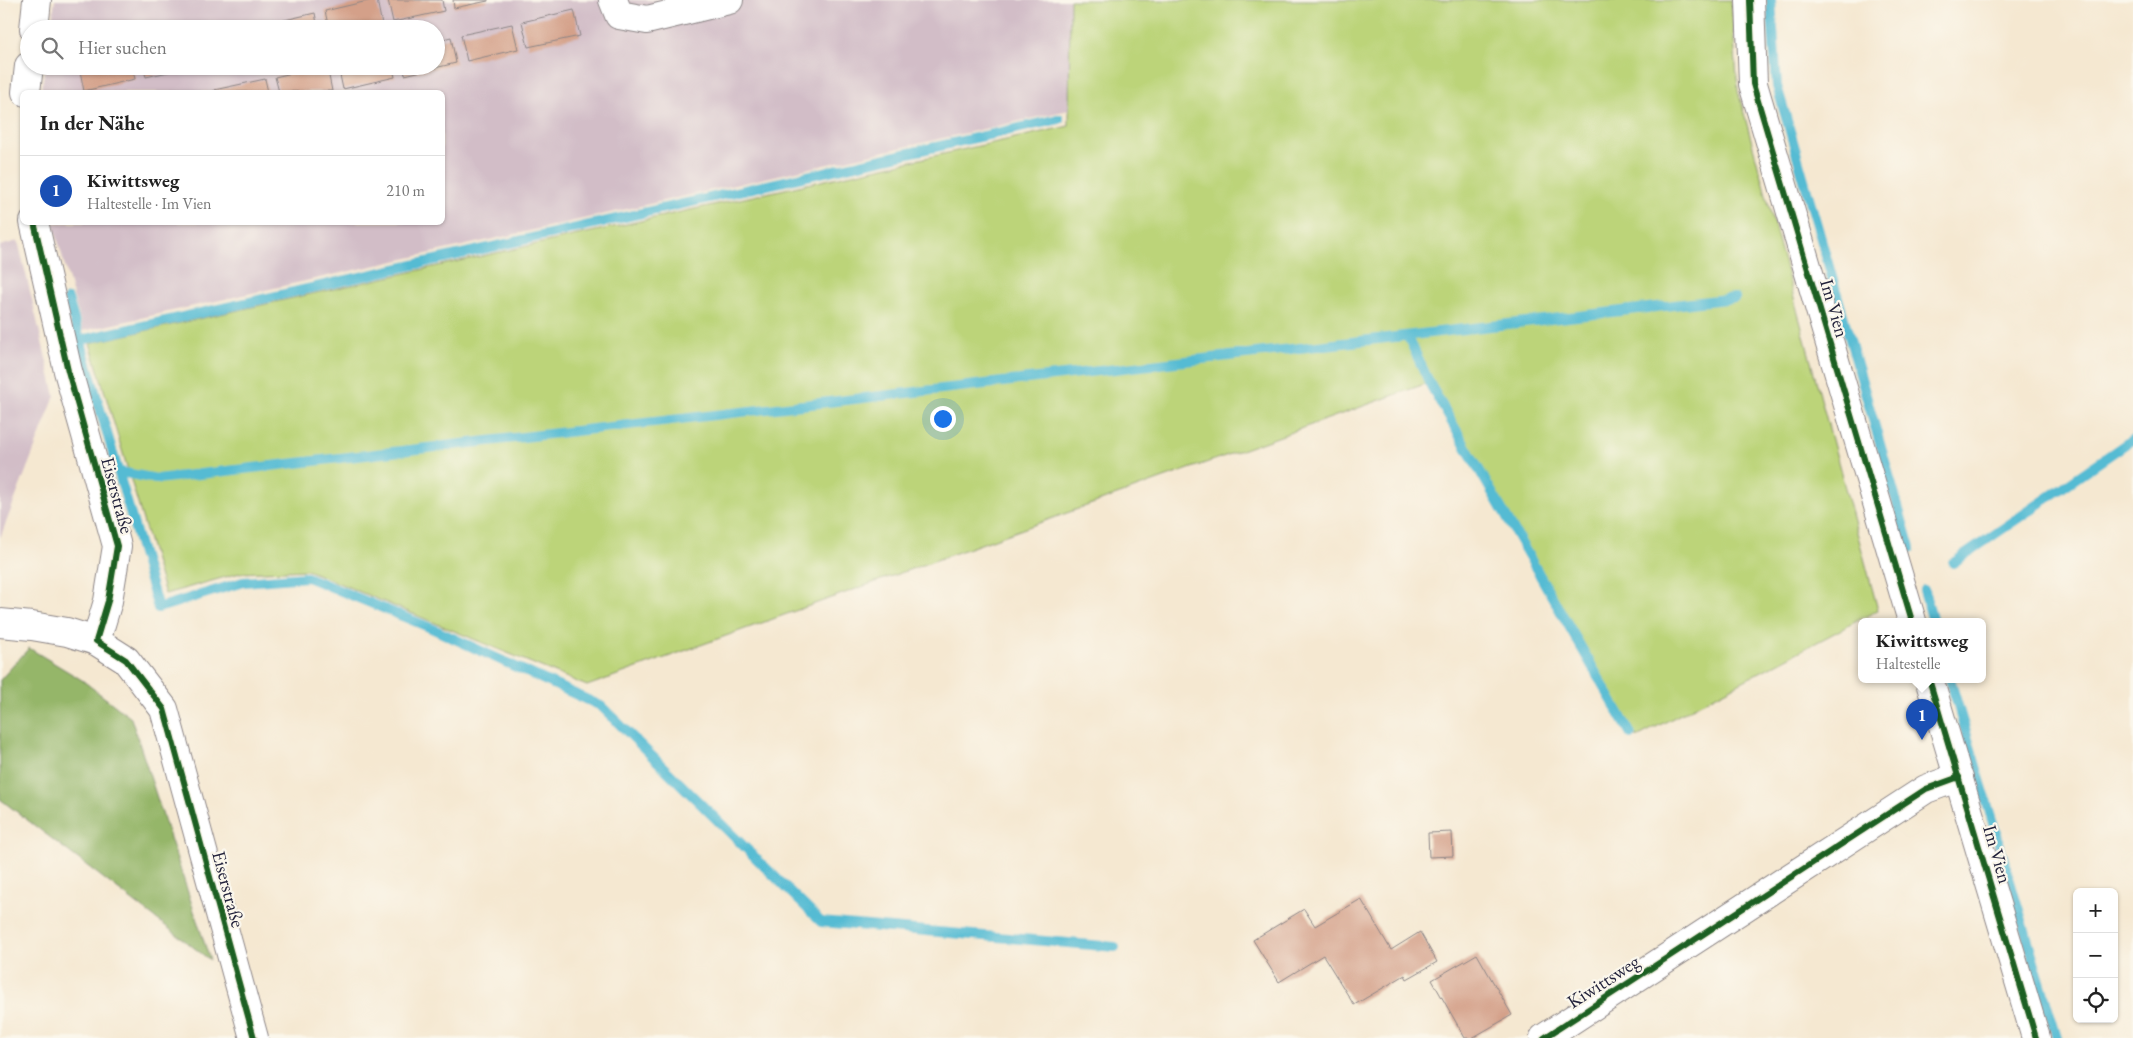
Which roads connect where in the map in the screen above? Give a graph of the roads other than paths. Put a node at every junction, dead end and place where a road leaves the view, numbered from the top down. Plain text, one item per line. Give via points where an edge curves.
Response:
1 (37, 0) edge
2 (613, 0) edge
3 (729, 0) edge
4 (1750, 0) edge
5 (35, 20) edge
6 (28, 75) edge
7 (26, 90) edge
8 (35, 225) edge
9 (1911, 618) edge
10 (0, 623) edge
11 (96, 641) junction
12 (1930, 683) edge
13 (1959, 777) junction
14 (254, 1038) edge
15 (1544, 1038) edge
16 (2036, 1038) edge

1 - 5 street
2 - 3 street via 618,15 647,20
4 - 9 street, Im Vien via 1753,84
6 - 7 street
8 - 11 street, Eiserstraße via 68,371 117,546 108,601
10 - 11 street via 41,627
11 - 14 street, Eiserstraße via 126,660 164,709
12 - 13 street, Im Vien
13 - 15 street, Kiwittsweg via 1926,789
13 - 16 street, Im Vien

